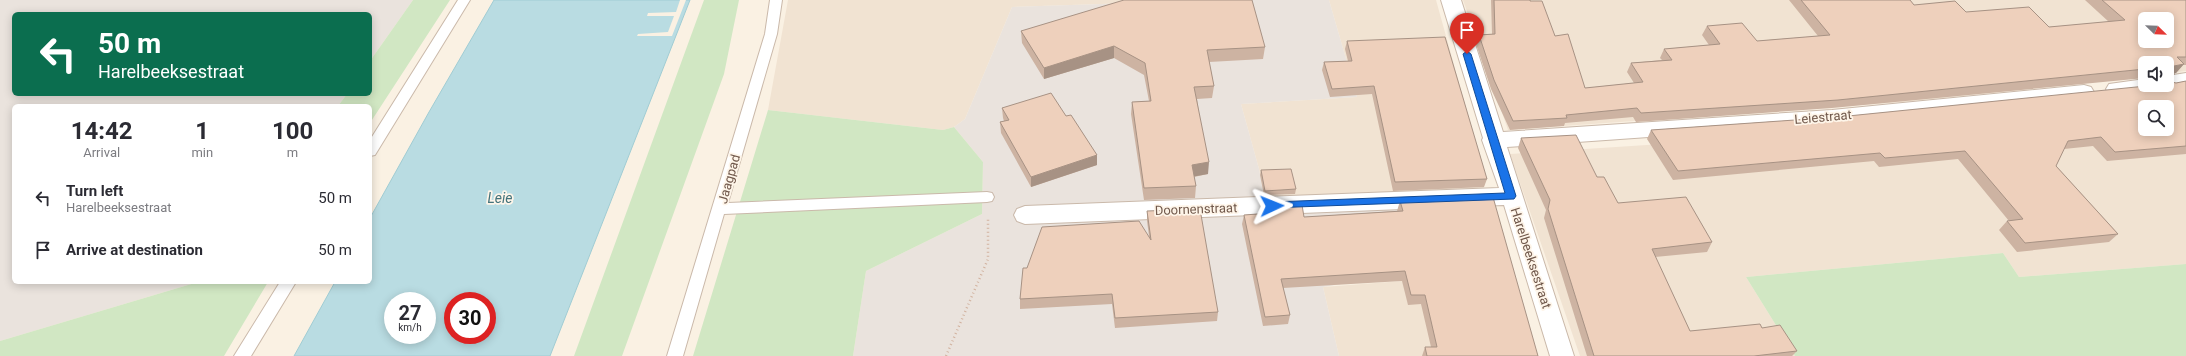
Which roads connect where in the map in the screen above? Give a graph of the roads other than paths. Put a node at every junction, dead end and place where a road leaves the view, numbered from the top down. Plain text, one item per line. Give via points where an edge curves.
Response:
1 (464, 0) edge
2 (776, 0) edge
3 (1451, 0) edge
4 (2186, 80) edge
5 (2174, 82) edge
6 (2138, 86) edge
7 (1493, 140) junction
8 (372, 148) edge
9 (1511, 196) junction
10 (988, 197) road end
11 (720, 209) junction
12 (1025, 215) dead end
13 (287, 284) edge
14 (242, 356) edge
15 (675, 356) edge
16 (1562, 356) edge

1 - 8 lane
2 - 11 lane, Jaagpad via 771,34
3 - 7 street, Harelbeeksestraat
4 - 5 street
6 - 7 street, Leiestraat via 1832,117
7 - 9 street, Harelbeeksestraat
9 - 12 street, Doornenstraat
9 - 16 street, Harelbeeksestraat
10 - 11 lane
11 - 15 lane, Jaagpad
13 - 14 lane

